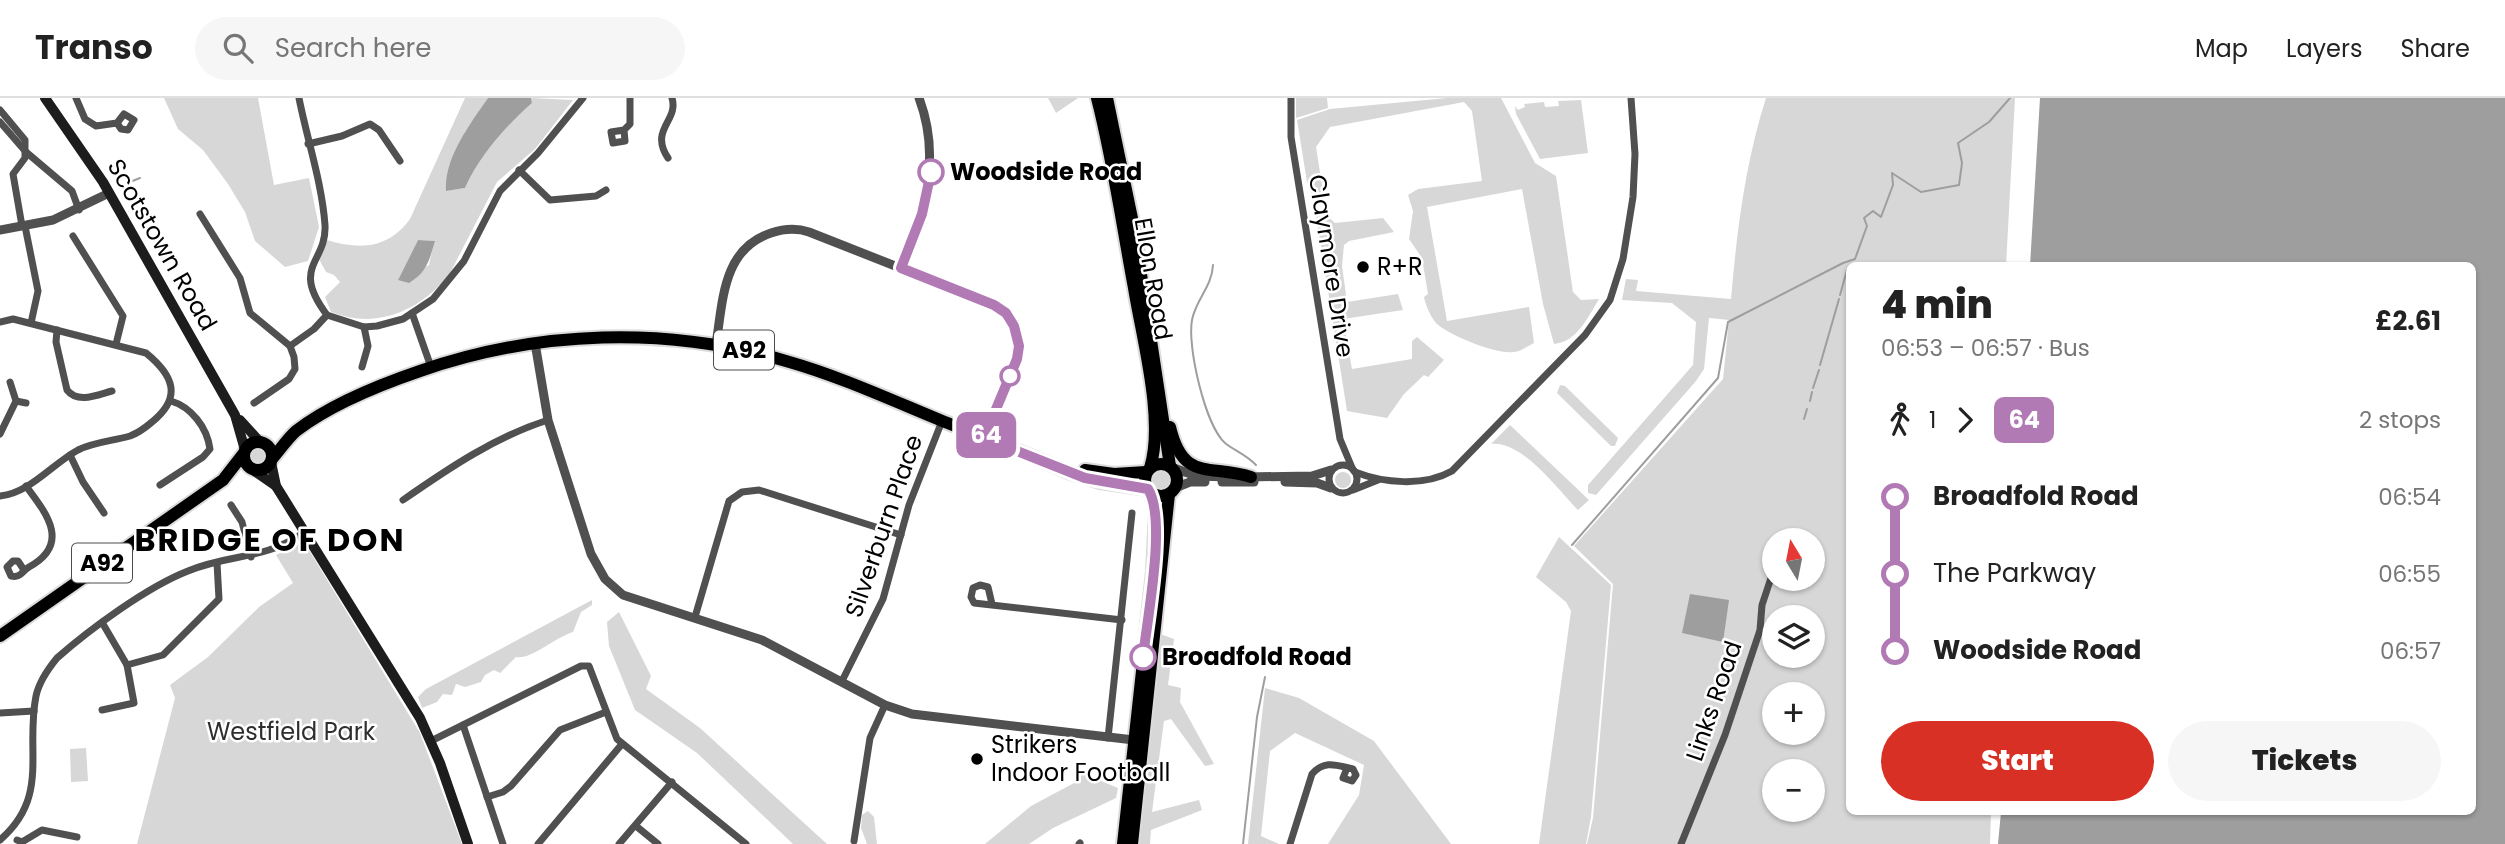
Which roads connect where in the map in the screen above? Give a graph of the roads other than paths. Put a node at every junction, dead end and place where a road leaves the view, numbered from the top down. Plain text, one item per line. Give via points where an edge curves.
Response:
1 (46, 98) edge
2 (76, 98) edge
3 (299, 98) edge
4 (583, 98) edge
5 (630, 98) edge
6 (672, 98) edge
7 (919, 98) edge
8 (1097, 98) edge
9 (1107, 98) edge
10 (1291, 98) edge
11 (1631, 98) edge
12 (0, 110) edge
13 (0, 122) edge
14 (117, 123) dead end
15 (624, 131) dead end
16 (308, 144) junction
17 (26, 152) junction
18 (668, 158) dead end
19 (400, 161) dead end
20 (519, 170) junction
21 (606, 190) dead end
22 (109, 193) junction
23 (79, 210) junction
24 (200, 214) dead end
25 (24, 226) junction
26 (0, 230) edge
27 (73, 236) dead end
28 (901, 268) junction
29 (412, 313) junction
30 (327, 315) junction
31 (0, 322) edge
32 (31, 323) junction
33 (364, 327) junction
34 (57, 330) junction
35 (535, 343) junction
36 (116, 344) junction
37 (716, 344) junction
38 (290, 346) junction
39 (362, 367) dead end
40 (431, 367) junction
41 (10, 382) dead end
42 (1160, 389) junction
43 (112, 391) dead end
44 (16, 401) junction
45 (171, 401) junction
46 (26, 403) dead end
47 (254, 403) dead end
48 (235, 415) junction
49 (548, 419) junction
50 (942, 421) junction
51 (295, 432) junction
52 (0, 434) edge
53 (984, 438) junction
54 (1340, 439) junction
55 (262, 443) junction
56 (245, 452) junction
57 (70, 455) junction
58 (272, 461) junction
59 (1053, 465) junction
60 (1172, 467) junction
61 (253, 469) junction
62 (1333, 469) junction
63 (1148, 470) junction
64 (1354, 471) junction
65 (1251, 477) junction
66 (223, 480) junction
67 (1379, 480) junction
68 (160, 485) dead end
69 (26, 486) junction
70 (276, 486) junction
71 (1331, 488) junction
72 (1149, 490) junction
73 (1352, 490) junction
74 (1172, 491) junction
75 (0, 496) edge
76 (403, 500) dead end
77 (230, 505) dead end
78 (104, 513) dead end
79 (1132, 513) dead end
80 (305, 532) junction
81 (901, 535) junction
82 (251, 557) junction
83 (217, 563) junction
84 (24, 570) dead end
85 (1766, 592) edge
86 (992, 604) dead end
87 (695, 617) junction
88 (1122, 620) junction
89 (103, 624) junction
90 (0, 636) edge
91 (127, 665) junction
92 (842, 681) junction
93 (885, 705) junction
94 (102, 710) dead end
95 (34, 711) junction
96 (606, 712) junction
97 (0, 713) edge
98 (463, 725) junction
99 (1108, 738) junction
100 (1134, 740) junction
101 (431, 741) junction
102 (622, 744) junction
103 (1346, 768) dead end
104 (673, 782) junction
105 (487, 797) junction
106 (636, 826) junction
107 (9, 832) junction
108 (77, 837) dead end
109 (0, 840) edge
110 (854, 841) dead end
111 (17, 842) edge
112 (468, 844) edge
113 (503, 844) edge
114 (538, 844) edge
115 (620, 844) edge
116 (658, 844) edge
117 (746, 844) edge
118 (1123, 844) edge
119 (1132, 844) edge
120 (1290, 844) edge
121 (1681, 844) edge

1 - 22 main road, Scotstown Road
2 - 14 street via 90,124
3 - 16 street
4 - 20 street
5 - 15 street via 630,124
6 - 18 street via 673,110 661,137
7 - 28 street via 930,139 931,172 922,214
8 - 63 main road, Ellon Road via 1150,387 1156,438
9 - 42 main road, Ellon Road
10 - 54 street, Claymore Drive via 1291,136
11 - 67 street via 1633,197 1616,286 1591,328 1452,471 1427,480
12 - 17 street via 23,136
13 - 17 street
16 - 19 street via 370,124 396,148
16 - 30 street via 325,228 311,279
17 - 23 street via 72,191
17 - 25 street via 13,174
20 - 21 street via 550,200 598,200
20 - 29 street via 499,191 448,284
22 - 23 street
22 - 48 main road, Scotstown Road
23 - 25 street
24 - 38 street via 240,278 250,313
25 - 26 street
25 - 32 street via 38,291
27 - 36 street via 122,316
28 - 37 street via 804,231 764,236 744,248 732,265
28 - 53 street via 994,305 1014,326 1017,359
29 - 33 street via 391,323
29 - 40 street
30 - 33 street
30 - 38 street
31 - 32 street
32 - 34 street
33 - 39 street via 368,346
34 - 36 street
34 - 43 street via 56,342 71,395 81,398
35 - 37 main road, A92 via 615,337
35 - 40 main road, A92
35 - 49 street
36 - 45 street via 146,353 162,367 172,389
37 - 50 main road, A92 via 818,371
38 - 47 street via 295,369 289,379
40 - 51 main road, A92 via 359,396
41 - 44 street
42 - 60 main road, Ellon Road
42 - 65 main road via 1175,446 1185,461 1203,470
44 - 46 street
44 - 52 street
45 - 57 street via 141,431
45 - 68 street via 191,410 209,439 209,449
48 - 55 main road
48 - 56 main road
49 - 76 street via 489,444
49 - 87 street via 600,572 623,595
50 - 53 main road, A92
50 - 81 street, Silverburn Place
51 - 55 main road, A92
51 - 58 main road, A92
53 - 59 main road, A92
54 - 62 street, Claymore Drive
54 - 64 street, Claymore Drive
55 - 56 main road, A92 via 251,444
55 - 58 main road via 271,449
56 - 61 main road via 245,463
56 - 66 main road, A92
57 - 69 street
57 - 78 street
58 - 61 main road, A92 via 264,469
58 - 70 main road
59 - 63 main road, A92 via 1114,474
59 - 72 main road, A92 via 1085,478
60 - 63 main road, A92 via 1160,463
60 - 65 street via 1201,477
60 - 74 main road via 1178,478
61 - 66 main road, A92
61 - 70 main road
62 - 64 street via 1344,465
62 - 65 street via 1312,476
62 - 71 street via 1328,477
63 - 72 main road via 1145,481
64 - 67 street
64 - 73 street via 1357,482
66 - 90 main road, A92
67 - 73 street
69 - 75 street
69 - 84 street via 48,517 52,533 47,553
70 - 80 main road
71 - 73 street via 1340,494
71 - 74 street via 1313,482 1189,482
72 - 74 main road, A92 via 1157,496
72 - 100 main road via 1156,523
74 - 119 main road
77 - 82 street via 242,522
79 - 88 street
80 - 82 street via 282,547
80 - 101 main road
81 - 87 street via 759,490 742,492 729,501
81 - 92 street, Silverburn Place via 883,599
82 - 83 street
83 - 89 street via 165,582
83 - 91 street via 219,599 209,613 163,655
85 - 121 street, Links Road via 1760,630 1725,735
86 - 88 street
87 - 92 street via 762,640
88 - 99 street
89 - 91 street
89 - 95 street via 57,658 38,691
91 - 94 street via 134,703
92 - 93 street
93 - 99 street via 923,716
93 - 110 street via 870,738
95 - 97 street
95 - 107 street via 32,790
96 - 98 street via 592,671 581,666
96 - 102 street
96 - 105 street via 560,730 511,786
98 - 101 street
98 - 105 street
99 - 100 street
100 - 118 main road
101 - 112 main road
102 - 104 street
102 - 114 street
103 - 120 street via 1326,764 1312,774
104 - 106 street
104 - 117 street
105 - 113 street
106 - 115 street
106 - 116 street
107 - 109 street
107 - 111 street
108 - 111 street via 42,830

